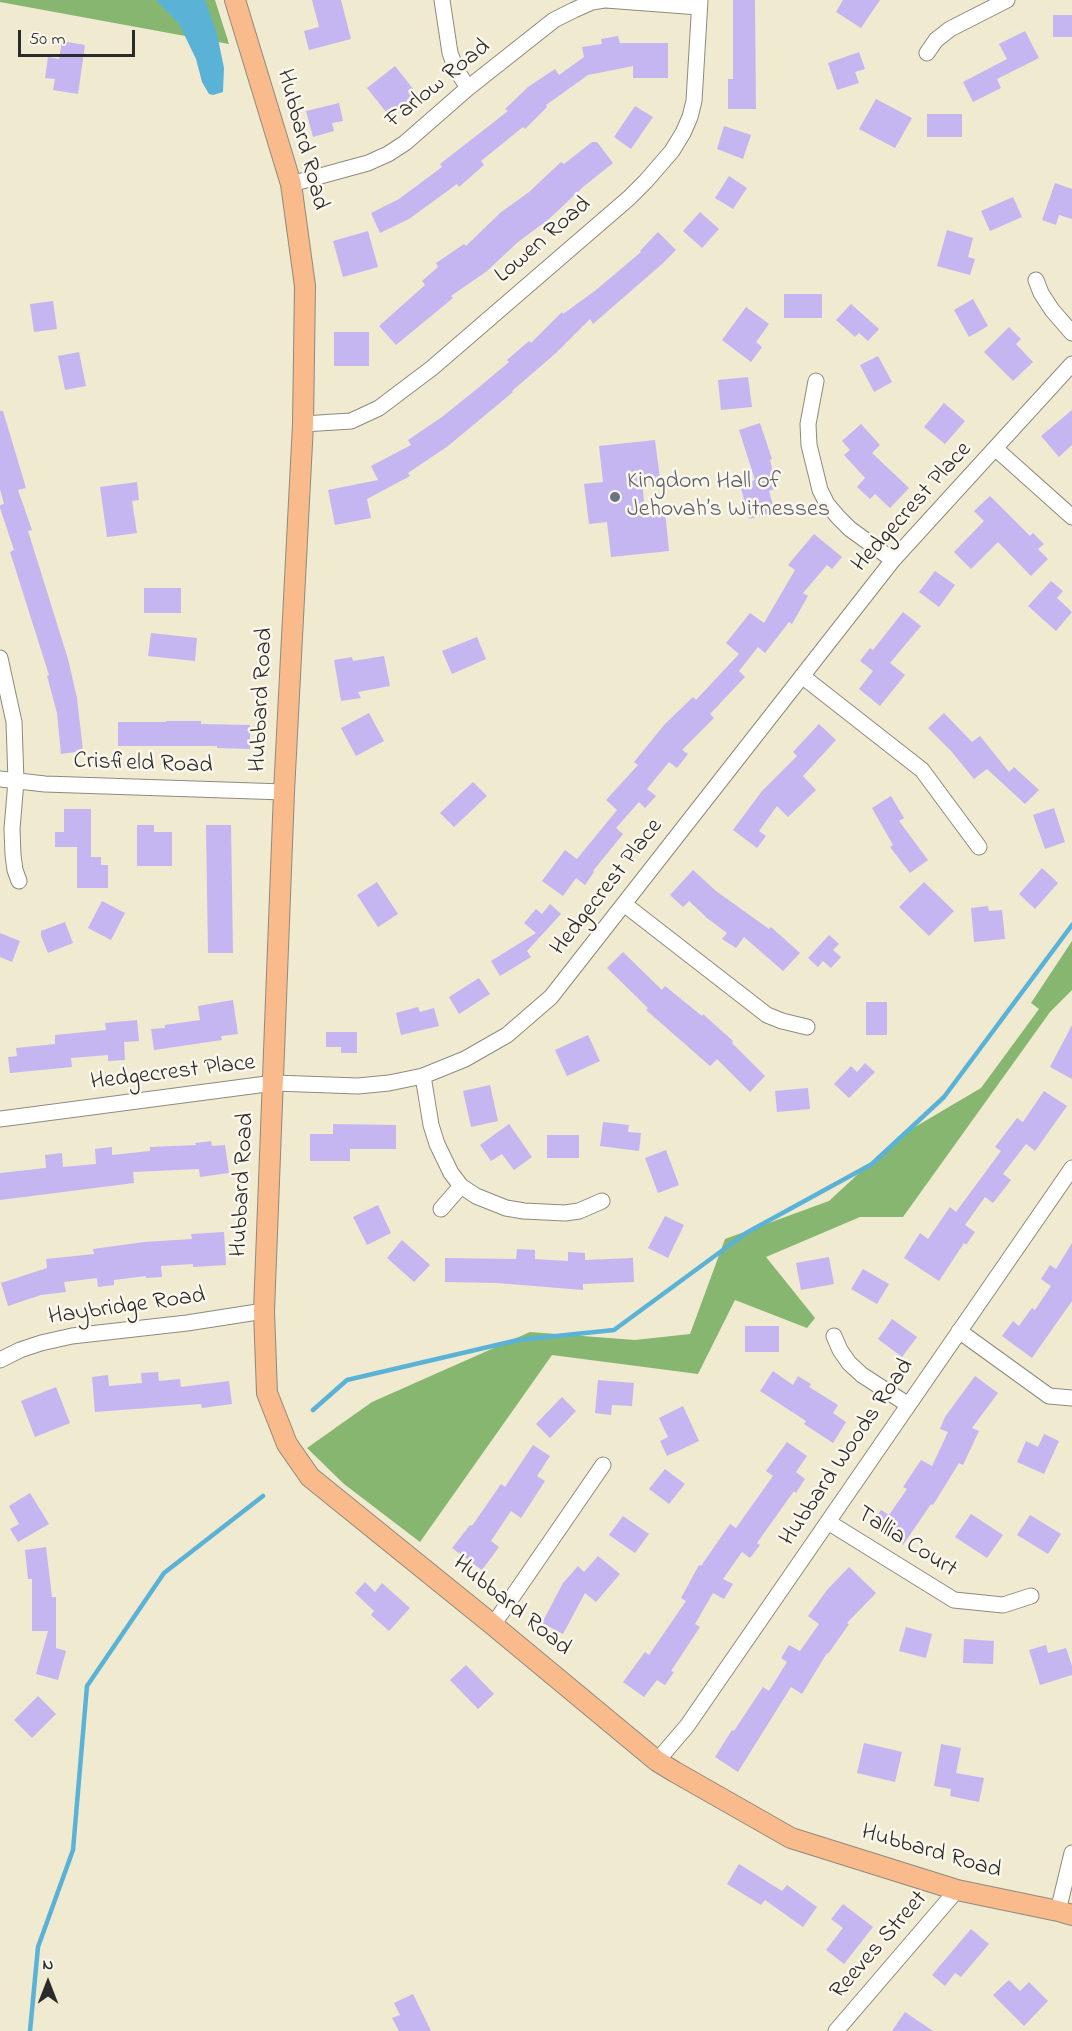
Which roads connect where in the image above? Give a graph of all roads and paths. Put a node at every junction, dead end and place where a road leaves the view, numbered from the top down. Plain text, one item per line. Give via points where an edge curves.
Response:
1 (235, 0) edge
2 (442, 0) edge
3 (605, 0) edge
4 (1007, 0) edge
5 (699, 3) edge
6 (927, 53) dead end
7 (468, 88) junction
8 (291, 184) junction
9 (1036, 280) dead end
10 (1072, 333) edge
11 (1072, 364) edge
12 (816, 381) dead end
13 (303, 424) junction
14 (996, 449) junction
15 (1072, 517) edge
16 (893, 560) junction
17 (0, 658) edge
18 (802, 676) junction
19 (8, 780) edge
20 (284, 792) junction
21 (979, 847) dead end
22 (19, 881) dead end
23 (624, 904) junction
24 (807, 1027) dead end
25 (423, 1076) junction
26 (274, 1083) junction
27 (0, 1119) edge
28 (1072, 1168) edge
29 (461, 1186) junction
30 (602, 1201) dead end
31 (441, 1209) dead end
32 (264, 1311) junction
33 (959, 1331) junction
34 (834, 1336) dead end
35 (0, 1360) edge
36 (1072, 1398) edge
37 (907, 1404) junction
38 (603, 1465) dead end
39 (828, 1522) junction
40 (1030, 1596) dead end
41 (493, 1625) junction
42 (657, 1761) junction
43 (1072, 1853) edge
44 (957, 1890) junction
45 (1065, 1913) edge
46 (836, 2031) edge

1 - 8 main road, Hubbard Road
2 - 7 street via 450,53
3 - 5 street, Farlow Road
3 - 7 street, Farlow Road via 554,20
4 - 6 street via 950,29
5 - 13 street, Lowen Road via 690,117 672,151 646,181 432,368 380,408 351,421
7 - 8 street, Farlow Road via 388,154
8 - 13 main road, Hubbard Road via 305,286
9 - 10 street via 1052,310
11 - 14 street, Hedgecrest Place
12 - 16 street via 808,424 820,490 850,529
13 - 20 main road, Hubbard Road
14 - 15 street
14 - 16 street, Hedgecrest Place
16 - 18 street, Hedgecrest Place
17 - 19 street via 14,722
18 - 21 street via 922,770
18 - 23 street, Hedgecrest Place
19 - 20 street, Crisfield Road
19 - 22 street
20 - 26 main road, Hubbard Road
23 - 24 street via 767,1015
23 - 25 street, Hedgecrest Place via 551,997 533,1014 489,1047
25 - 26 street, Hedgecrest Place via 358,1086
25 - 29 street via 437,1144
26 - 27 street, Hedgecrest Place
26 - 32 main road, Hubbard Road
28 - 33 street, Hubbard Woods Road
29 - 30 street via 476,1196 524,1212 565,1213
29 - 31 street
32 - 35 street, Haybridge Road via 72,1336 41,1343
32 - 41 main road, Hubbard Road via 267,1393 287,1444 310,1478
33 - 36 street via 1049,1396
33 - 37 street, Hubbard Woods Road
34 - 37 street via 849,1363 861,1375
37 - 39 street, Hubbard Woods Road
38 - 41 street
39 - 40 street, Tallia Court via 954,1600 1003,1605
39 - 42 street, Hubbard Woods Road via 687,1726
41 - 42 main road, Hubbard Road
42 - 44 main road, Hubbard Road via 790,1838
43 - 45 street
44 - 45 main road, Hubbard Road
44 - 46 street, Reeves Street

